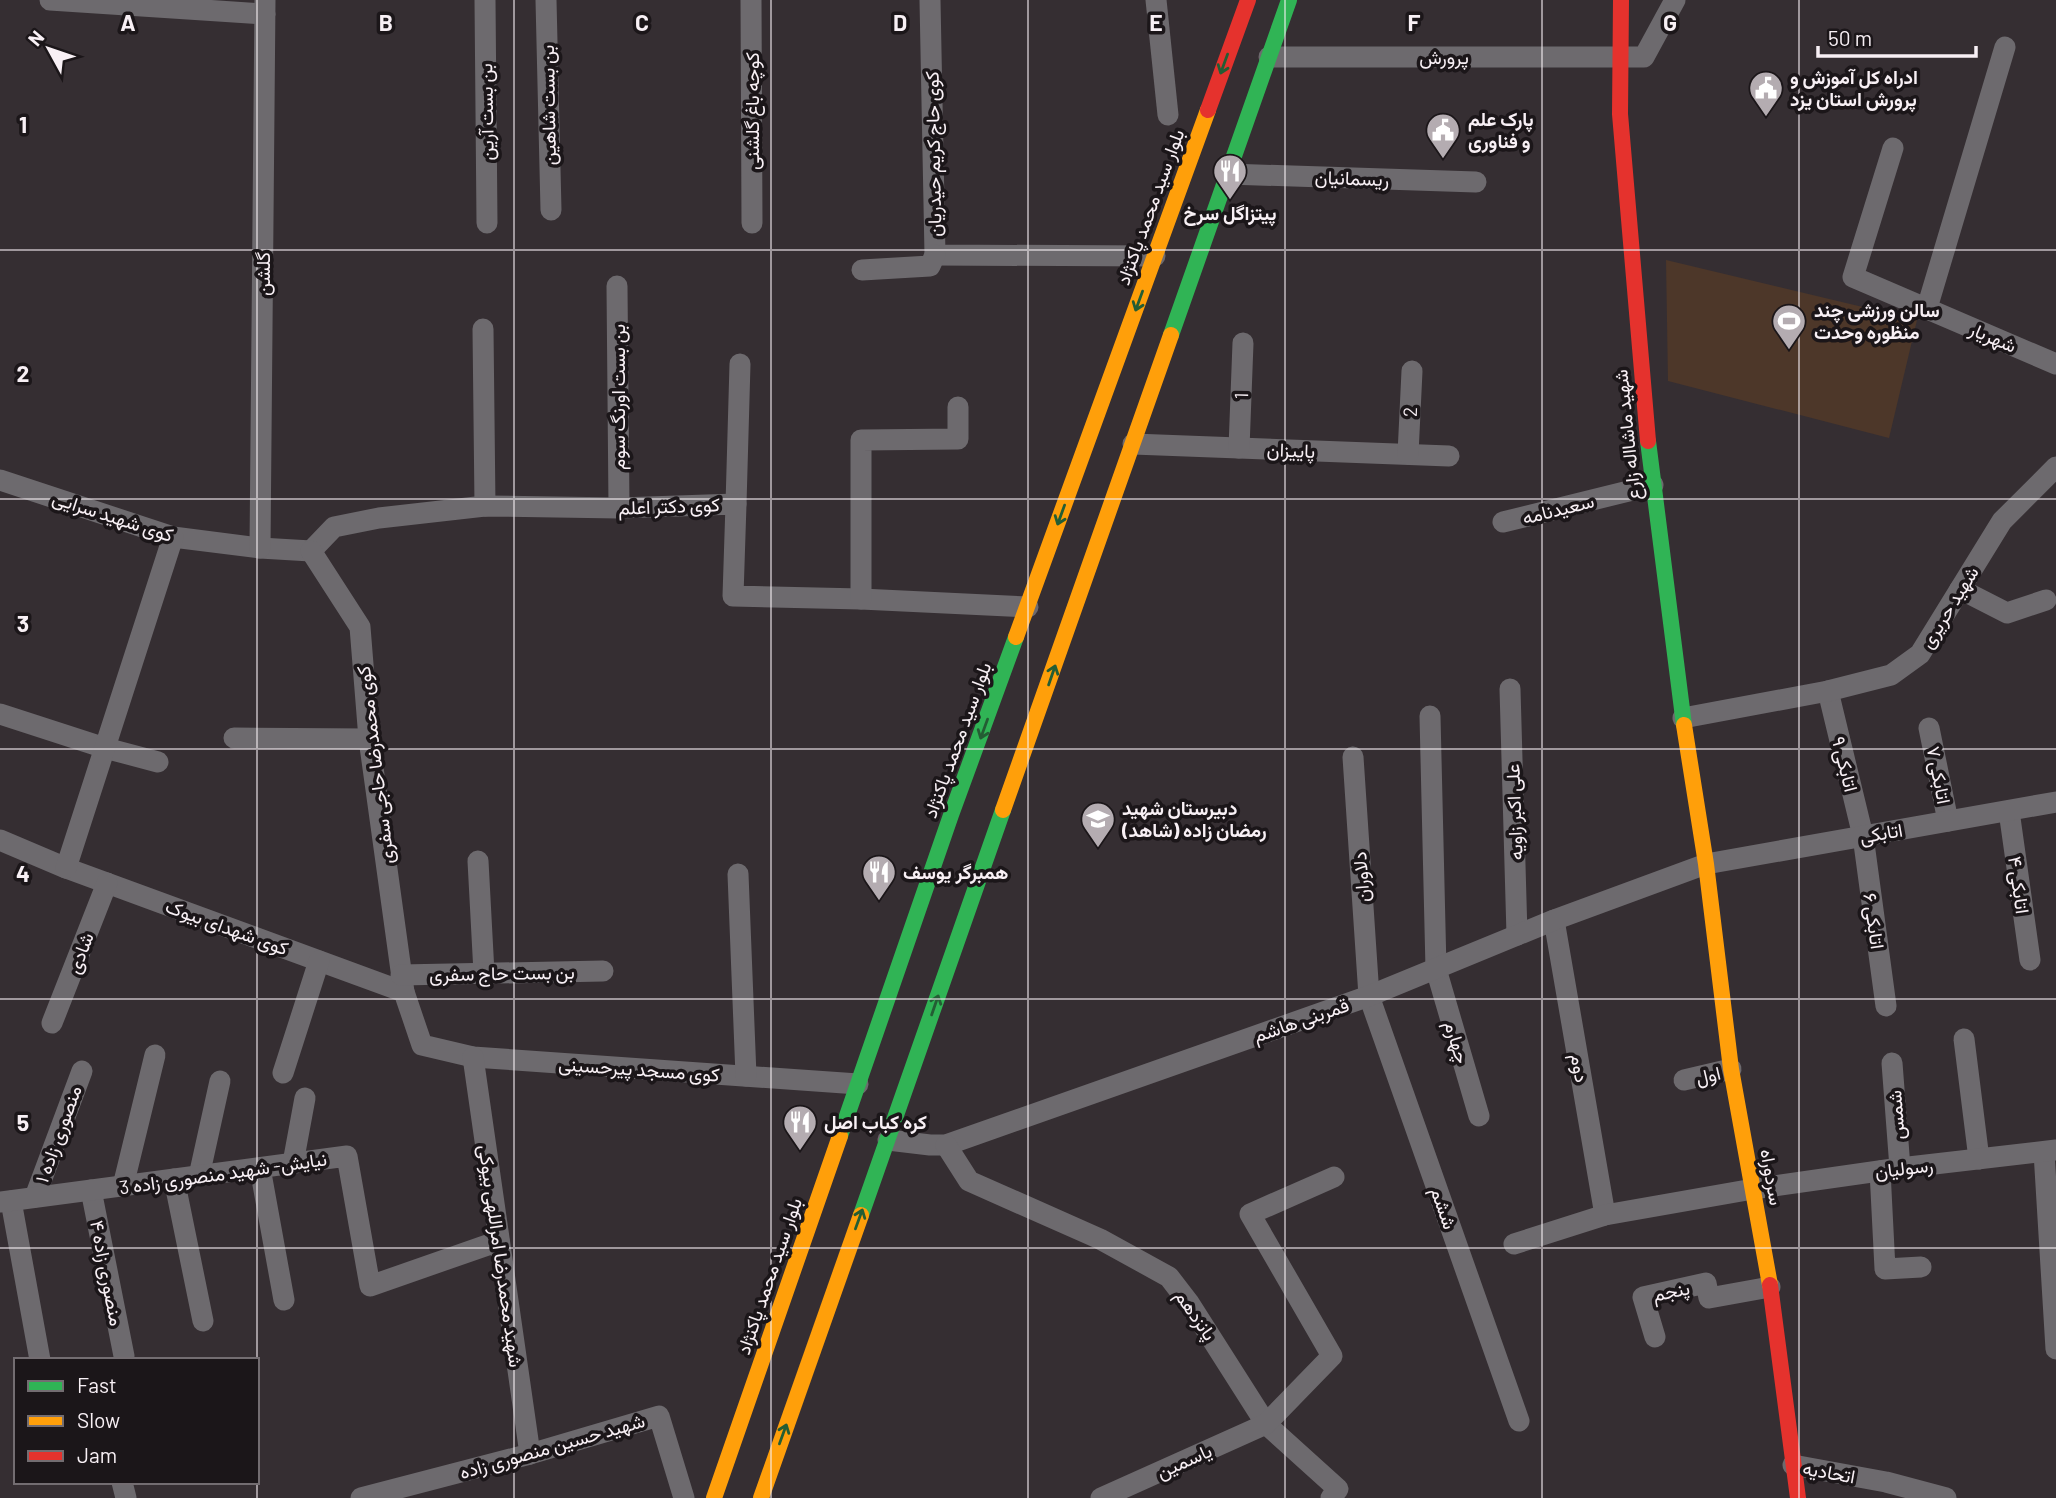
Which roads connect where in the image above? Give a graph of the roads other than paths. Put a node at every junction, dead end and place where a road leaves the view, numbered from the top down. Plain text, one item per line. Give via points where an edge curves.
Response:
1 (50, 0) edge
2 (485, 0) edge
3 (546, 0) edge
4 (751, 0) edge
5 (930, 0) edge
6 (1156, 0) edge
7 (1248, 0) edge
8 (1289, 0) edge
9 (1621, 0) edge
10 (1675, 0) edge
11 (265, 7) edge
12 (2005, 47) dead end
13 (1269, 57) junction
14 (1620, 57) junction
15 (1168, 115) dead end
16 (1893, 148) dead end
17 (1228, 174) junction
18 (1476, 182) dead end
19 (551, 210) dead end
20 (487, 223) dead end
21 (752, 223) dead end
22 (935, 255) junction
23 (1155, 256) junction
24 (862, 270) dead end
25 (617, 286) dead end
26 (1927, 308) junction
27 (483, 329) dead end
28 (1243, 343) dead end
29 (740, 363) dead end
30 (2056, 364) edge
31 (1412, 371) dead end
32 (958, 407) dead end
33 (1133, 444) junction
34 (1239, 448) junction
35 (1408, 454) junction
36 (1449, 456) dead end
37 (2056, 467) edge
38 (0, 480) edge
39 (1653, 485) junction
40 (736, 504) junction
41 (485, 506) junction
42 (619, 508) junction
43 (1503, 522) dead end
44 (173, 537) junction
45 (260, 548) junction
46 (311, 551) junction
47 (1960, 589) junction
48 (862, 599) junction
49 (2046, 600) dead end
50 (1028, 607) junction
51 (1510, 689) dead end
52 (1828, 691) junction
53 (0, 714) edge
54 (1430, 716) dead end
55 (1684, 718) junction
56 (1929, 728) dead end
57 (234, 738) dead end
58 (369, 739) junction
59 (105, 748) junction
60 (1353, 757) dead end
61 (158, 762) dead end
62 (2056, 802) edge
63 (2009, 811) junction
64 (1948, 821) junction
65 (1863, 836) junction
66 (0, 839) edge
67 (478, 861) dead end
68 (1706, 864) junction
69 (66, 868) junction
70 (738, 874) dead end
71 (107, 883) junction
72 (1554, 920) junction
73 (1517, 936) junction
74 (2030, 960) dead end
75 (319, 961) junction
76 (1436, 969) junction
77 (603, 971) dead end
78 (484, 973) junction
79 (403, 984) junction
80 (1369, 996) junction
81 (1886, 1006) dead end
82 (52, 1023) dead end
83 (1964, 1039) dead end
84 (155, 1055) dead end
85 (473, 1057) junction
86 (1892, 1063) dead end
87 (1731, 1069) junction
88 (82, 1071) dead end
89 (283, 1073) dead end
90 (746, 1076) junction
91 (1684, 1080) dead end
92 (220, 1081) dead end
93 (858, 1084) junction
94 (305, 1098) dead end
95 (1479, 1116) dead end
96 (888, 1140) junction
97 (946, 1145) junction
98 (2050, 1151) edge
99 (1979, 1159) junction
100 (293, 1163) junction
101 (260, 1168) junction
102 (1890, 1170) junction
103 (199, 1176) junction
104 (1335, 1177) dead end
105 (174, 1179) junction
106 (123, 1186) junction
107 (1753, 1189) junction
108 (91, 1190) junction
109 (35, 1197) junction
110 (6, 1201) edge
111 (1605, 1214) junction
112 (499, 1241) junction
113 (1514, 1244) dead end
114 (1921, 1268) dead end
115 (1770, 1287) junction
116 (284, 1300) dead end
117 (203, 1321) dead end
118 (1655, 1337) dead end
119 (2056, 1349) edge
120 (124, 1356) dead end
121 (40, 1358) edge
122 (1520, 1421) dead end
123 (1266, 1424) junction
124 (530, 1454) junction
125 (1793, 1465) junction
126 (1335, 1494) edge
127 (361, 1498) edge
128 (684, 1498) edge
129 (713, 1498) edge
130 (761, 1498) edge
131 (1101, 1498) edge
132 (1798, 1498) edge
133 (1946, 1498) edge

1 - 11 street
2 - 20 street, بن بست آرین
3 - 19 street, بن بست شاهین
4 - 21 street, کوچه باغ گلشنی
5 - 22 street, کوی حاج کریم حیدریان
6 - 15 street
7 -> 23 main road, بلوار سید محمد پاکنژاد
8 - 13 main road
9 - 14 main road, شهید ماشااله زارع
10 - 14 street, پرورش via 1644,57
11 - 45 street, گلشن
12 - 26 street
13 - 14 street, پرورش
13 - 17 main road
14 - 39 main road, شهید ماشااله زارع via 1620,114
16 - 26 street, شهریار via 1853,277
17 - 18 street, ریسمانیان
17 - 33 main road
22 - 23 street, کوی حاج کریم حیدریان
22 - 24 street via 930,267
23 -> 50 main road, بلوار سید محمد پاکنژاد
25 - 42 street, بن بست اورنگ سوم
26 - 30 street, شهریار
27 - 41 street
28 - 34 street, 1
29 - 40 street
31 - 35 street, 2
32 - 48 street via 958,439 861,440
33 - 34 street, پاییزان
96 -> 33 main road
34 - 35 street, پاییزان
35 - 36 street, پاییزان
37 - 47 street, شهید حریری via 2002,522
38 - 44 street, کوی شهید سرایی
39 - 43 street, سعیدنامه
39 - 55 main road, شهید ماشااله زارع
40 - 42 street, کوی دکتر اعلم
40 - 48 street, کوی دکتر اعلم via 733,596
41 - 42 street, کوی دکتر اعلم
41 - 46 street, کوی دکتر اعلم via 334,527
44 - 45 street, کوی شهید سرایی
44 - 59 street
45 - 46 street, کوی شهید سرایی
46 - 58 street, کوی محمدرضا حاجی سفری via 360,628
47 - 49 street via 2007,613
47 - 52 street, شهید حریری via 1920,654 1891,675
48 - 50 street, کوی دکتر اعلم
50 -> 93 main road, بلوار سید محمد پاکنژاد
51 - 73 street, علی اکبر زاویه
52 - 55 street, شهید حریری
52 - 65 street, اتابکی ۹
53 - 59 street
54 - 76 street, چهارم
55 - 68 main road, شهید ماشااله زارع
56 - 64 street, اتابکی ۷
57 - 58 street
58 - 79 street, کوی محمدرضا حاجی سفری
59 - 61 street
59 - 69 street
60 - 80 street, دلاوران
62 - 63 street, اتابکی
63 - 64 street, اتابکی
63 - 74 street, اتابکی ۴
64 - 65 street, اتابکی
65 - 68 street, اتابکی
65 - 81 street, اتابکی ۶
66 - 69 street, کوی شهدای بیوک
67 - 78 street
68 - 72 street, قمربنی هاشم
68 - 87 main road, سردوراه
69 - 71 street, کوی شهدای بیوک
70 - 90 street
71 - 75 street, کوی شهدای بیوک
71 - 82 street, شادی
72 - 73 street, قمربنی هاشم
72 - 111 street, دوم
73 - 76 street, قمربنی هاشم
75 - 79 street, کوی شهدای بیوک
75 - 89 street
76 - 80 street, قمربنی هاشم
76 - 95 street, چهارم
77 - 78 street, بن بست حاج سفری
78 - 79 street, بن بست حاج سفری
79 - 85 street, کوی مسجد پیرحسینی via 422,1045
80 - 97 street, قمربنی هاشم
80 - 122 street, ششم
83 - 99 street
84 - 106 street
85 - 90 street, کوی مسجد پیرحسینی
85 - 112 street, شهید محمدرضا امراللهی بیوکی
86 - 102 street, شمس
87 - 91 street, اول
87 - 107 main road, سردوراه
88 - 109 street, منصوری زاده ۱
90 - 93 street, کوی مسجد پیرحسینی
92 - 103 street
93 - 129 main road, بلوار سید محمد پاکنژاد
94 - 100 street
96 - 97 street, قمربنی هاشم
130 -> 96 main road
97 - 123 street, پانزدهم via 970,1181 1100,1239 1168,1277
98 - 99 street, رسولیان
98 - 119 street
99 - 102 street, رسولیان
100 - 101 street, نیایش- شهید منصوری زاده 3
100 - 112 street, نیایش- شهید منصوری زاده 3 via 347,1156 370,1286
101 - 103 street, نیایش- شهید منصوری زاده 3
101 - 116 street
102 - 107 street, رسولیان
102 - 114 street via 1885,1269
103 - 105 street, نیایش- شهید منصوری زاده 3
104 - 123 street via 1250,1214 1332,1356
105 - 106 street, نیایش- شهید منصوری زاده 3
105 - 117 street
106 - 108 street, نیایش- شهید منصوری زاده 3
107 - 111 street, رسولیان
107 - 115 main road, سردوراه
108 - 109 street, نیایش- شهید منصوری زاده 3
108 - 120 street, منصوری زاده ۴
109 - 110 street, نیایش- شهید منصوری زاده 3
110 - 121 street
111 - 113 street, رسولیان
112 - 124 street, شهید محمدرضا امراللهی بیوکی
115 - 118 street, پنجم via 1709,1298 1706,1283 1643,1297
115 - 125 main road, سردوراه
123 - 126 street, پانزدهم
123 - 131 street, یاسمین
124 - 127 street, شهید حسین منصوری زاده
124 - 128 street, شهید حسین منصوری زاده via 659,1416
125 - 132 main road, سردوراه
125 - 133 street, اتحادیه

